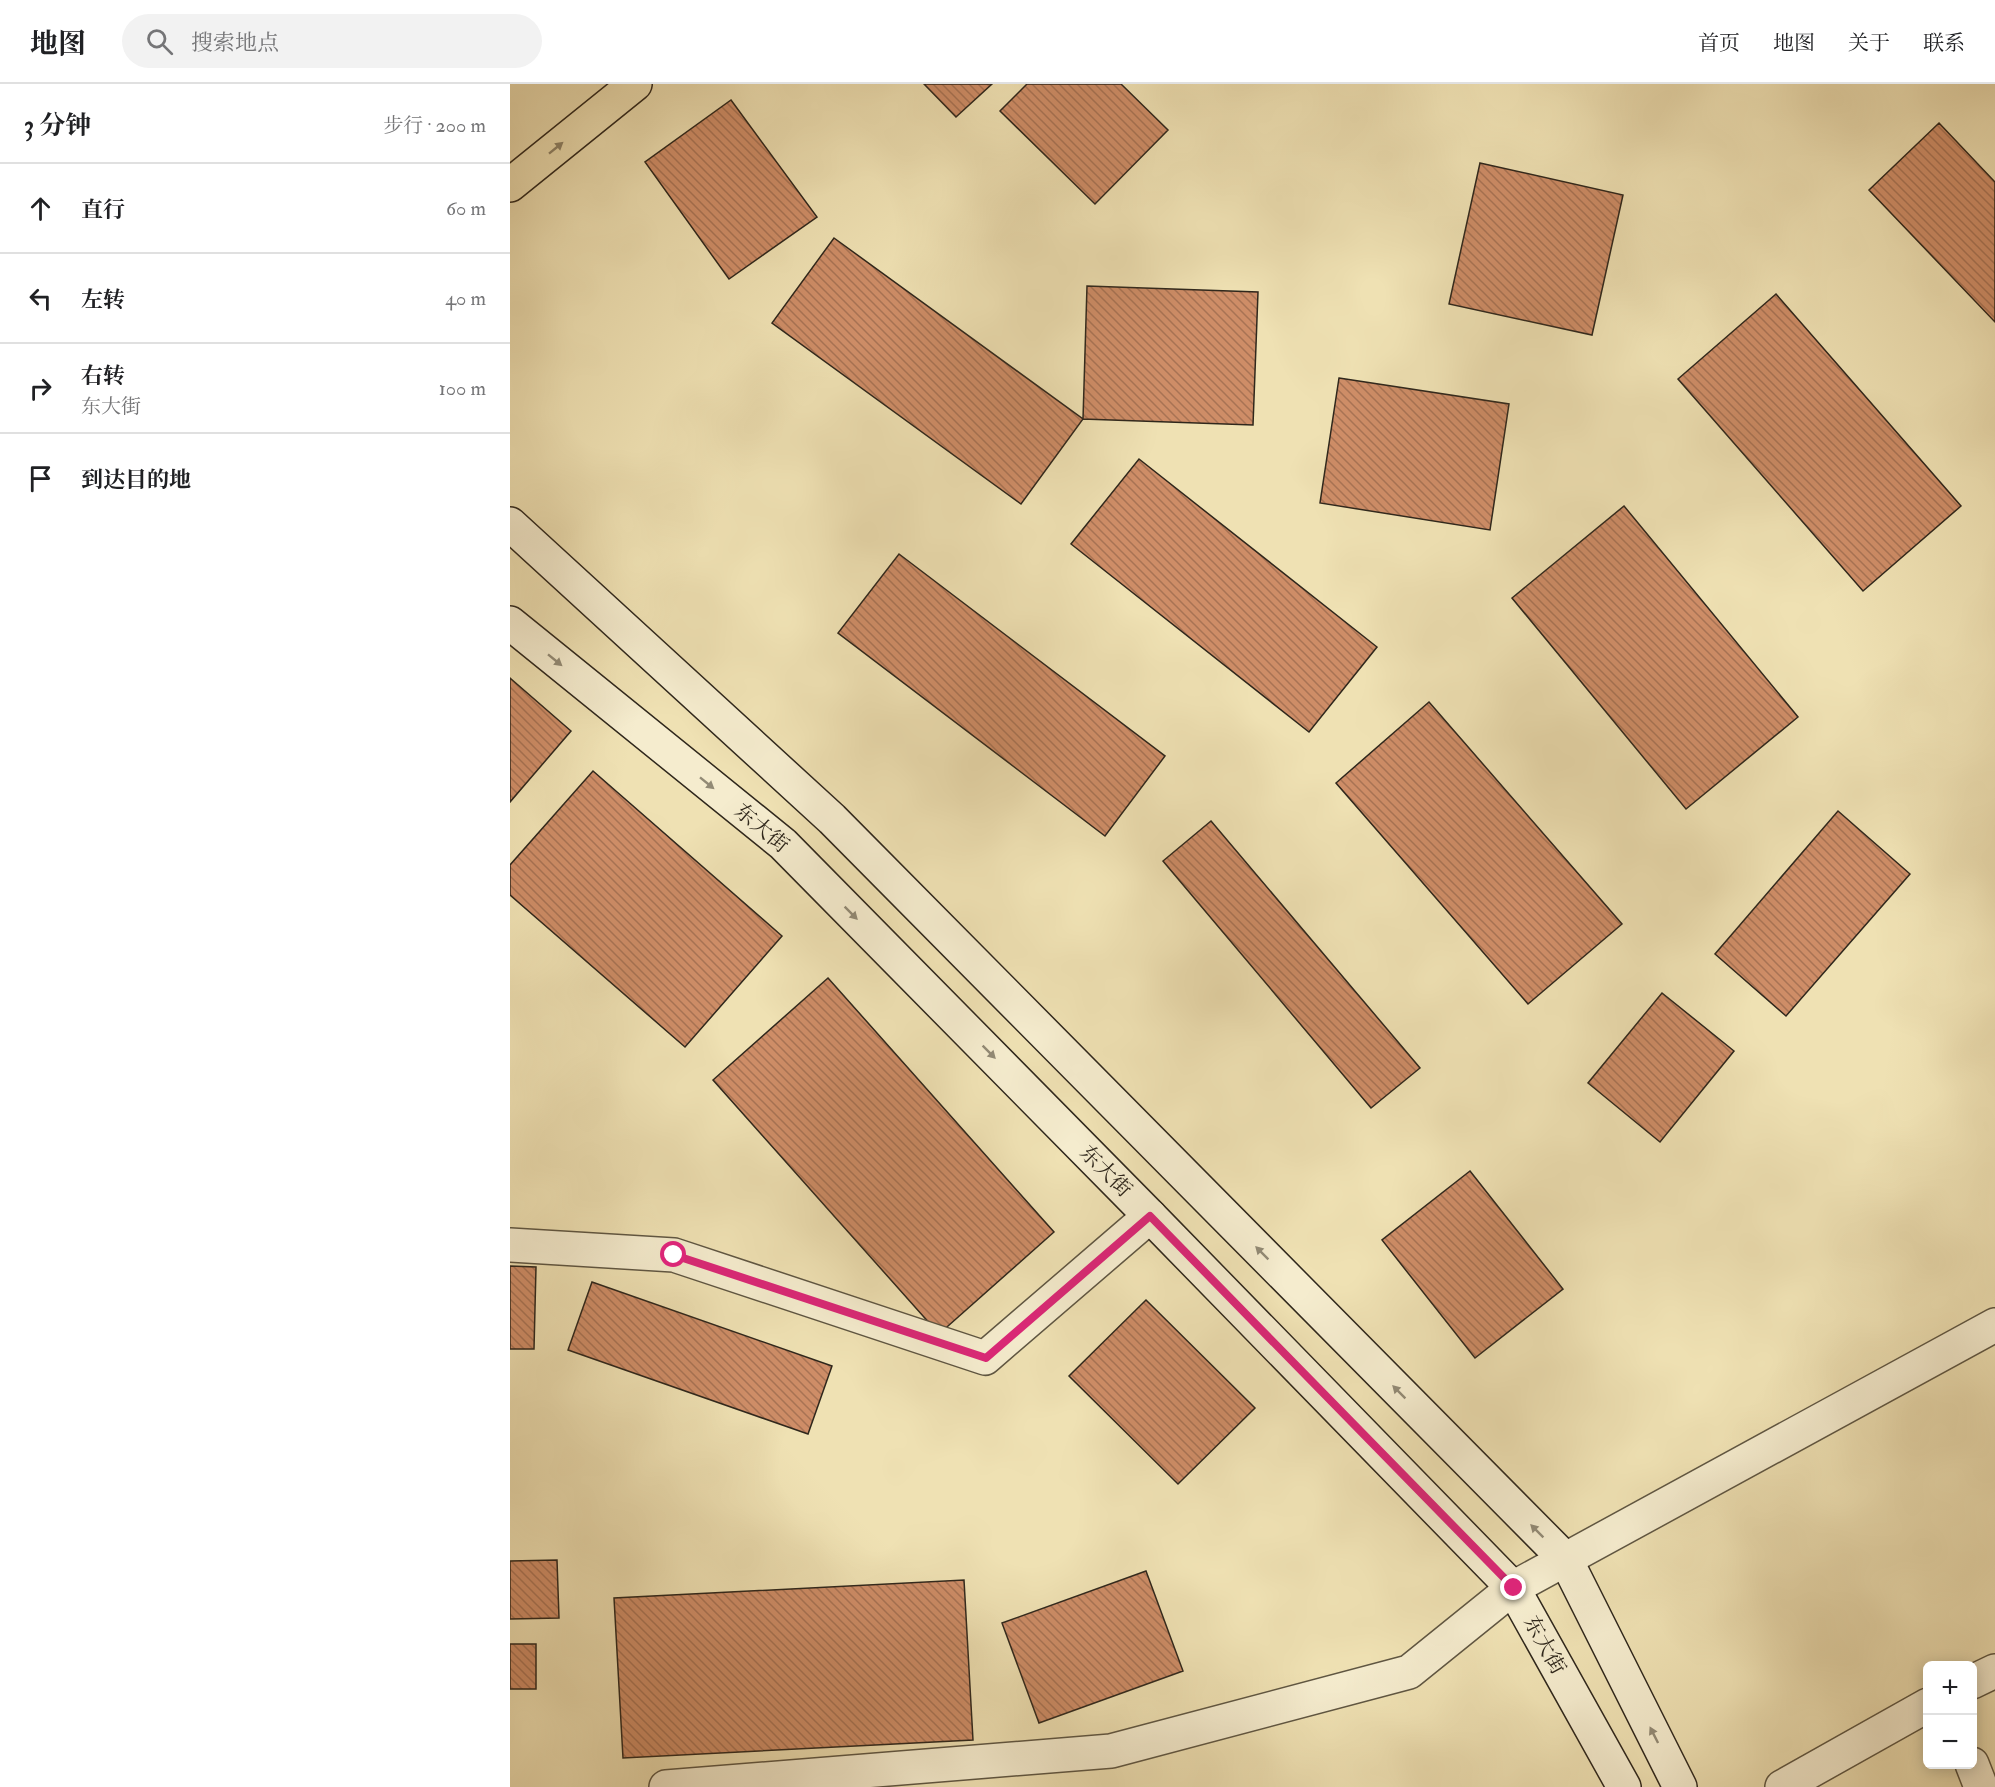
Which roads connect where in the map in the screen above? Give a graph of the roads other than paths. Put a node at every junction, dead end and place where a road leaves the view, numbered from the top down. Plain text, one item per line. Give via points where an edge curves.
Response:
1 (635, 84) edge
2 (510, 185) edge
3 (510, 524) edge
4 (510, 623) edge
5 (1150, 1216) junction
6 (510, 1245) edge
7 (1995, 1325) edge
8 (1566, 1560) junction
9 (1514, 1588) junction
10 (1995, 1671) edge
11 (1977, 1680) edge
12 (1923, 1708) edge
13 (1974, 1769) edge
14 (666, 1787) edge
15 (1624, 1787) edge
16 (1680, 1787) edge
17 (1782, 1787) edge
18 (1981, 1787) edge

2 -> 1 highway
8 -> 3 main road via 832,819
4 -> 5 main road, 东大街 via 783,844
5 - 6 main road via 986,1358 674,1255
5 - 9 main road, 东大街
7 - 8 main road
8 - 9 main road
16 -> 8 main road
9 - 14 main road via 1409,1672 1111,1752
9 - 15 main road, 东大街
10 - 11 main road
12 - 17 main road
13 - 18 main road

